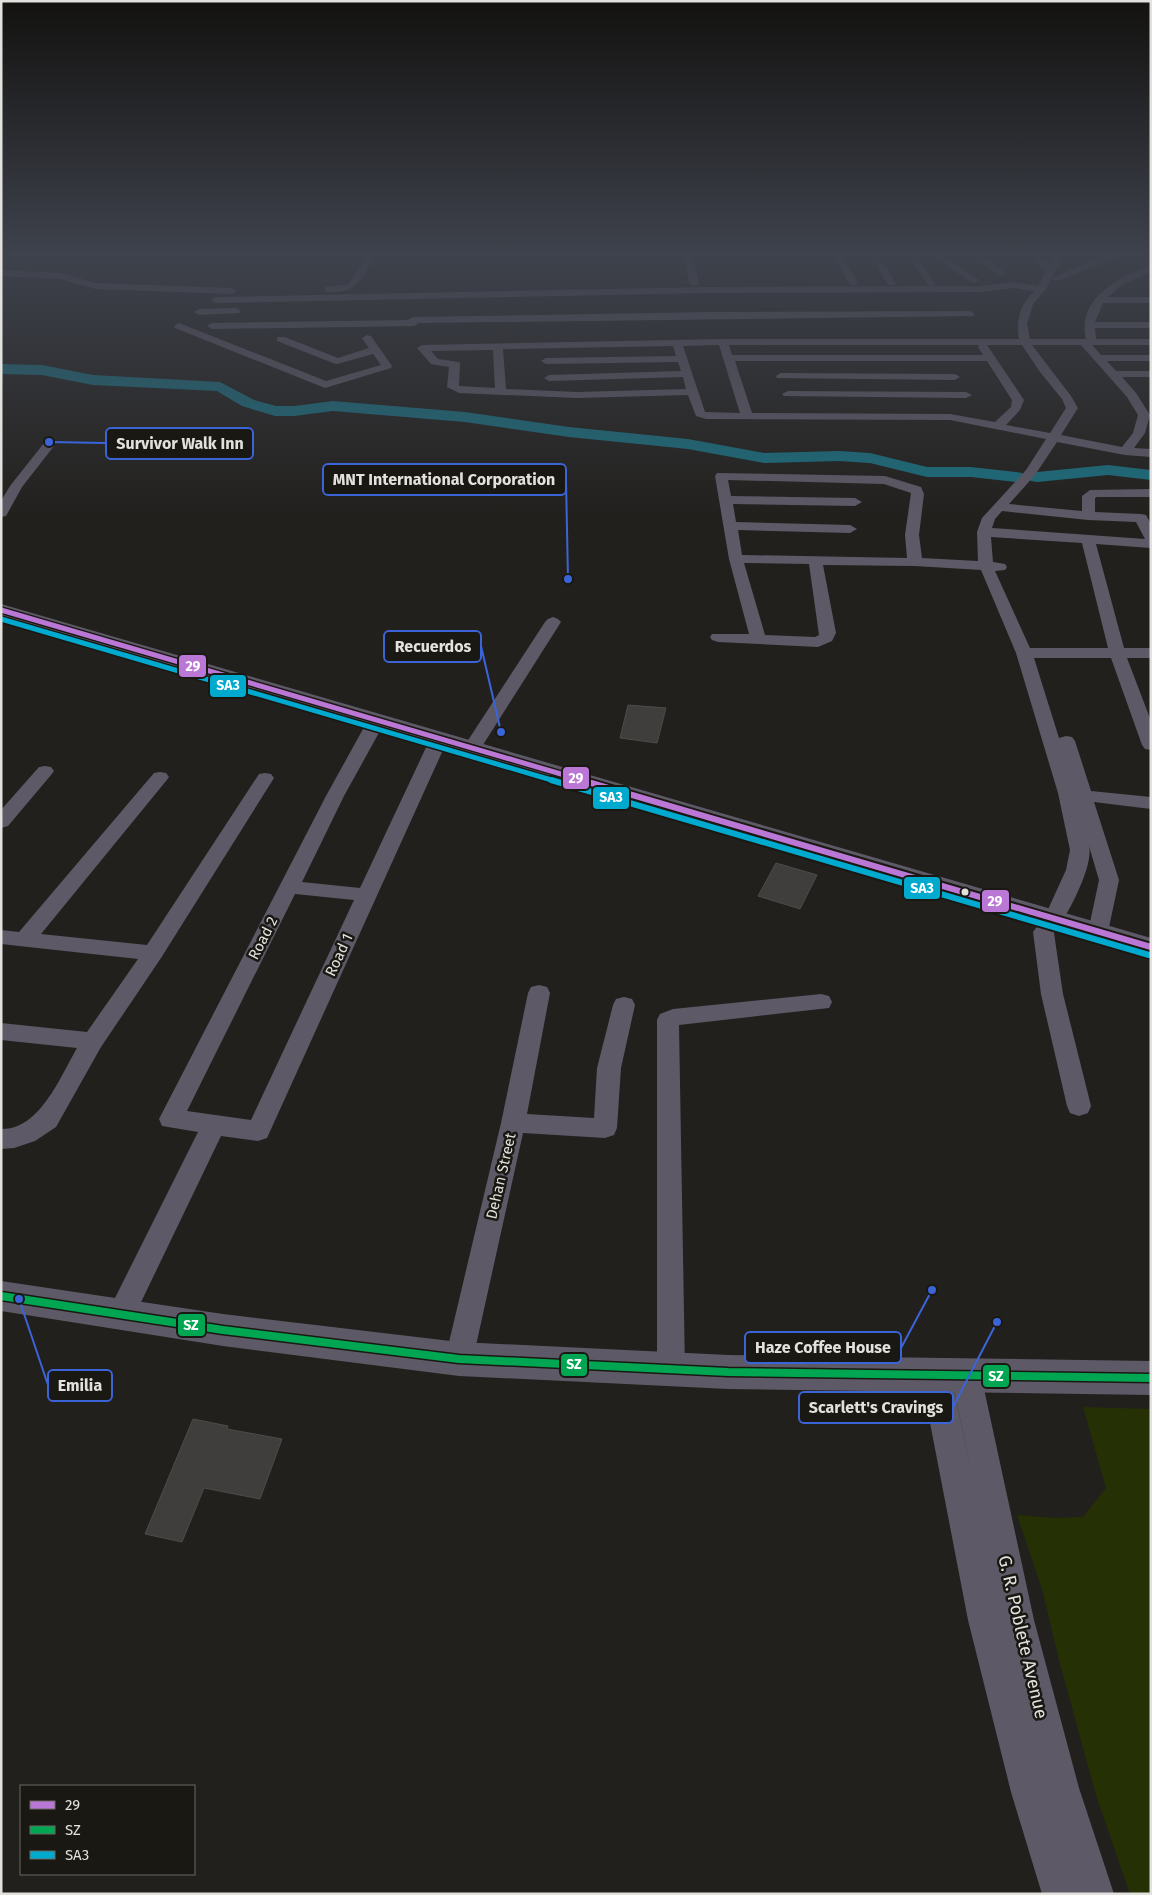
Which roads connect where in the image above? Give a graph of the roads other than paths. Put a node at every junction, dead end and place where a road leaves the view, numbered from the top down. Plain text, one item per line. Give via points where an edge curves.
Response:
1 (220, 342) edge
2 (286, 342) edge
3 (367, 342) edge
4 (420, 342) edge
5 (704, 342) edge
6 (724, 342) edge
7 (978, 342) edge
8 (1029, 342) edge
9 (1088, 342) edge
10 (677, 343) junction
11 (544, 346) junction
12 (498, 347) junction
13 (422, 348) junction
14 (375, 350) junction
15 (727, 358) junction
16 (778, 358) junction
17 (946, 358) junction
18 (992, 358) junction
19 (1097, 358) junction
20 (1151, 358) edge
21 (682, 359) junction
22 (546, 361) junction
23 (687, 374) junction
24 (1112, 374) junction
25 (1151, 374) edge
26 (781, 376) junction
27 (955, 377) junction
28 (549, 378) junction
29 (501, 392) junction
30 (693, 392) junction
31 (549, 394) junction
32 (788, 394) junction
33 (966, 395) junction
34 (1147, 414) edge
35 (747, 416) junction
36 (796, 416) junction
37 (950, 417) junction
38 (998, 426) junction
39 (1145, 433) edge
40 (1058, 438) junction
41 (48, 446) dead end
42 (1125, 451) junction
43 (1151, 453) edge
44 (860, 479) junction
45 (1151, 493) edge
46 (724, 500) junction
47 (855, 502) junction
48 (1004, 508) junction
49 (1, 513) edge
50 (1088, 516) junction
51 (1146, 518) edge
52 (729, 526) junction
53 (850, 529) junction
54 (990, 532) junction
55 (1151, 538) edge
56 (1088, 540) junction
57 (1151, 544) edge
58 (736, 559) junction
59 (815, 560) junction
60 (853, 561) junction
61 (915, 562) junction
62 (993, 567) junction
63 (1, 610) edge
64 (553, 622) dead end
65 (718, 637) dead end
66 (758, 639) junction
67 (1117, 652) junction
68 (1030, 653) junction
69 (1151, 654) edge
70 (377, 720) junction
71 (439, 738) junction
72 (1151, 745) edge
73 (472, 748) junction
74 (46, 771) dead end
75 (160, 776) dead end
76 (265, 778) dead end
77 (1075, 794) junction
78 (1151, 803) edge
79 (1, 822) edge
80 (290, 886) junction
81 (366, 895) junction
82 (1054, 919) junction
83 (1098, 932) junction
84 (1, 937) edge
85 (24, 940) junction
86 (1151, 947) edge
87 (154, 952) junction
88 (539, 993) dead end
89 (821, 1002) dead end
90 (624, 1005) dead end
91 (1, 1032) edge
92 (93, 1042) junction
93 (1079, 1106) dead end
94 (513, 1123) junction
95 (213, 1126) junction
96 (1, 1139) edge
97 (1, 1296) edge
98 (121, 1314) junction
99 (458, 1358) junction
100 (671, 1370) junction
101 (951, 1376) junction
102 (1151, 1378) edge
103 (1061, 1894) edge
104 (1095, 1894) edge

1 - 14 street via 325,385 387,366
2 - 14 street via 336,361
3 - 14 street
4 - 13 street
5 - 10 street
6 - 15 street
7 - 18 street
8 - 40 street via 1082,407 1080,417
9 - 19 street
10 - 11 street
10 - 21 street
11 - 12 street
11 - 22 street
12 - 13 street
12 - 29 street
13 - 29 street via 435,362 455,364 455,389
15 - 16 street
15 - 35 street
16 - 17 street
16 - 26 street
17 - 18 street
17 - 27 street
18 - 38 street via 1018,400 1016,408
19 - 20 street
19 - 24 street
21 - 22 street
21 - 23 street
22 - 28 street
23 - 28 street
23 - 30 street
24 - 25 street
24 - 34 street via 1137,395
26 - 27 street
26 - 32 street
27 - 33 street
28 - 31 street
29 - 31 street
30 - 31 street
30 - 35 street via 700,414
32 - 33 street
32 - 36 street
33 - 37 street via 966,401
34 - 39 street
35 - 36 street
36 - 37 street
37 - 38 street
38 - 40 street
39 - 42 street
40 - 42 street
40 - 48 street via 1035,473
41 - 49 street via 16,486
42 - 43 street
44 - 46 street via 721,476
44 - 47 street
44 - 61 street via 885,480 916,490 912,535
45 - 50 street via 1094,493 1089,496
46 - 47 street
46 - 52 street
47 - 53 street
48 - 50 street
48 - 54 street via 1002,519
50 - 51 street
51 - 55 street
52 - 53 street
52 - 58 street
53 - 60 street
54 - 56 street
54 - 62 street
56 - 57 street
56 - 67 street
58 - 59 street
58 - 66 street
59 - 60 street
59 - 66 street via 828,633 826,638 818,642
60 - 61 street
61 - 62 street
62 - 68 street
63 - 70 main road
64 - 73 street
65 - 66 street
67 - 68 street
67 - 69 street
67 - 72 street
68 - 77 street
70 - 71 main road
70 - 80 street, Road 2
71 - 73 main road
71 - 81 street, Road 1
73 - 82 main road
74 - 79 street
75 - 85 street
76 - 87 street
77 - 78 street
77 - 82 street via 1080,850 1076,870
77 - 83 street via 1108,880
80 - 81 street
80 - 95 street, Road 2 via 170,1120
81 - 95 street, Road 1 via 258,1131
82 - 83 main road
82 - 93 street via 1044,932 1052,994
83 - 86 main road
84 - 85 street
85 - 87 street
87 - 92 street
88 - 94 street, Dehan Street
89 - 100 street via 668,1020
90 - 94 street via 609,1068 605,1128
91 - 92 street
92 - 96 street via 46,1120 22,1136
94 - 99 street, Dehan Street
95 - 98 street
97 - 98 main road
98 - 99 main road via 223,1330
99 - 100 main road
100 - 101 main road
101 - 102 main road
101 - 103 street, G. R. Poblete Avenue via 985,1620 1029,1792
101 - 104 street, G. R. Poblete Avenue via 1061,1788

